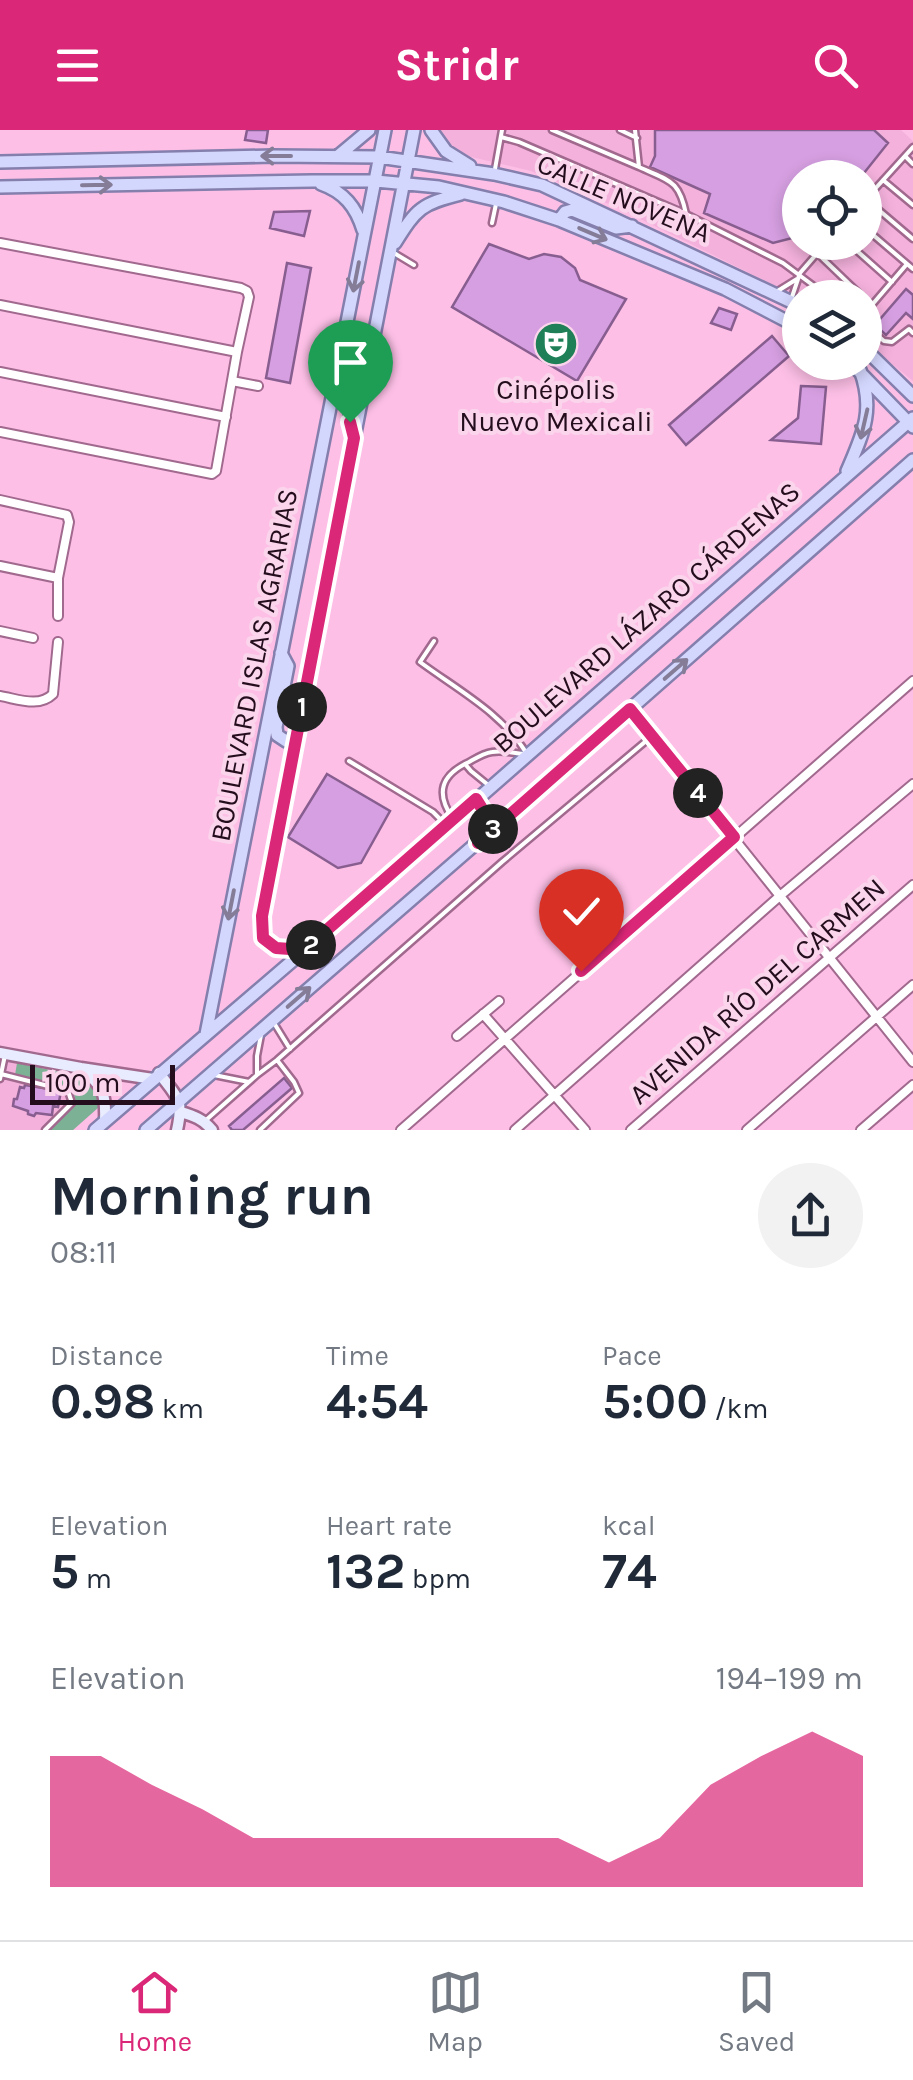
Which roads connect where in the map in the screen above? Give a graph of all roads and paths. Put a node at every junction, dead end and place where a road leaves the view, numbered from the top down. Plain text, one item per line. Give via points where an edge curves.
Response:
1 (369, 130) edge
2 (385, 130) edge
3 (414, 130) edge
4 (430, 130) edge
5 (552, 130) edge
6 (620, 130) edge
7 (635, 130) edge
8 (502, 133) edge
9 (637, 138) junction
10 (913, 147) edge
11 (337, 156) junction
12 (905, 156) junction
13 (380, 157) junction
14 (408, 160) junction
15 (0, 162) edge
16 (913, 164) edge
17 (639, 167) junction
18 (478, 171) junction
19 (494, 174) junction
20 (883, 180) joint
21 (312, 181) junction
22 (376, 181) junction
23 (404, 182) junction
24 (0, 186) edge
25 (467, 192) junction
26 (497, 200) junction
27 (913, 205) edge
28 (882, 213) edge
29 (686, 214) junction
30 (559, 220) junction
31 (492, 223) dead end
32 (632, 226) junction
33 (364, 236) junction
34 (913, 238) edge
35 (882, 242) edge
36 (0, 243) edge
37 (390, 250) junction
38 (813, 260) edge
39 (824, 260) edge
40 (867, 260) edge
41 (908, 264) junction
42 (414, 265) dead end
43 (913, 269) edge
44 (798, 276) junction
45 (798, 280) edge
46 (804, 280) edge
47 (845, 280) edge
48 (892, 282) junction
49 (725, 289) junction
50 (775, 293) junction
51 (882, 294) edge
52 (782, 296) edge
53 (782, 304) edge
54 (0, 306) edge
55 (782, 319) edge
56 (913, 333) edge
57 (882, 339) edge
58 (237, 352) junction
59 (882, 364) edge
60 (889, 370) junction
61 (0, 372) edge
62 (338, 373) junction
63 (862, 380) edge
64 (869, 380) edge
65 (232, 381) junction
66 (913, 385) edge
67 (258, 386) dead end
68 (913, 396) edge
69 (226, 417) junction
70 (911, 422) edge
71 (0, 432) edge
72 (354, 438) junction
73 (913, 460) edge
74 (845, 477) junction
75 (0, 500) edge
76 (0, 566) edge
77 (58, 578) junction
78 (58, 616) dead end
79 (0, 631) edge
80 (33, 638) dead end
81 (434, 641) dead end
82 (58, 642) dead end
83 (281, 654) junction
84 (913, 681) edge
85 (0, 696) edge
86 (630, 709) junction
87 (296, 736) junction
88 (652, 736) junction
89 (527, 754) junction
90 (349, 761) dead end
91 (465, 764) junction
92 (913, 784) edge
93 (491, 786) junction
94 (476, 799) junction
95 (450, 822) junction
96 (734, 837) junction
97 (478, 843) junction
98 (913, 885) edge
99 (780, 895) junction
100 (304, 950) junction
101 (830, 958) junction
102 (913, 985) edge
103 (499, 1001) dead end
104 (484, 1014) junction
105 (877, 1016) junction
106 (268, 1023) junction
107 (206, 1034) junction
108 (457, 1036) dead end
109 (504, 1038) junction
110 (290, 1049) junction
111 (3, 1053) edge
112 (277, 1060) junction
113 (913, 1062) edge
114 (81, 1068) junction
115 (209, 1074) junction
116 (257, 1075) junction
117 (0, 1076) edge
118 (156, 1076) junction
119 (248, 1082) junction
120 (913, 1086) edge
121 (554, 1095) junction
122 (180, 1106) junction
123 (100, 1126) edge
124 (208, 1126) edge
125 (45, 1130) edge
126 (146, 1130) edge
127 (177, 1130) edge
128 (260, 1130) edge
129 (401, 1130) edge
130 (515, 1130) edge
131 (585, 1130) edge
132 (631, 1130) edge
133 (747, 1130) edge
134 (861, 1130) edge

1 - 11 main road
2 - 13 main road, BOULEVARD ISLAS AGRARIAS
3 - 14 main road, BOULEVARD ISLAS AGRARIAS
4 - 18 main road via 446,152
5 - 17 lane
6 - 9 lane
7 - 9 lane
8 - 19 lane
8 - 29 lane
9 - 17 lane
10 - 12 lane
11 - 13 main road, CALLE NOVENA
11 -> 15 main road, CALLE NOVENA
12 - 16 lane
12 - 20 lane
13 - 14 main road, CALLE NOVENA
13 - 22 main road, BOULEVARD ISLAS AGRARIAS
14 - 18 main road, CALLE NOVENA
14 - 23 main road, BOULEVARD ISLAS AGRARIAS
17 - 29 lane via 676,185
18 - 19 main road, CALLE NOVENA
19 - 32 main road, CALLE NOVENA via 542,185
20 - 27 lane
21 - 22 main road, CALLE NOVENA
24 -> 21 main road, CALLE NOVENA
21 - 33 main road via 348,200
22 - 23 main road, CALLE NOVENA
22 - 33 main road, BOULEVARD ISLAS AGRARIAS
23 - 25 main road, CALLE NOVENA
23 - 37 main road, BOULEVARD ISLAS AGRARIAS
25 - 26 main road, CALLE NOVENA
25 - 37 main road via 425,205
26 - 30 main road, CALLE NOVENA
26 - 31 lane
28 - 34 lane
29 - 44 lane
30 - 32 main road via 572,210 616,228
30 -> 49 main road, CALLE NOVENA
32 - 50 main road, CALLE NOVENA
33 -> 62 main road, BOULEVARD ISLAS AGRARIAS
35 - 41 lane
36 - 58 street via 242,288 249,297
37 - 42 lane
37 - 72 main road, BOULEVARD ISLAS AGRARIAS
38 - 44 lane
39 - 47 lane
40 - 48 lane
41 - 43 lane
41 - 48 lane
44 - 45 lane
44 - 46 lane
44 - 50 lane
48 - 51 lane
49 - 53 main road
49 - 55 main road, CALLE NOVENA
50 - 52 main road, CALLE NOVENA
54 - 58 street
56 - 57 lane
58 - 65 street
59 - 60 main road
60 - 66 main road
60 - 68 main road
61 - 69 street
62 - 72 main road via 355,380
62 - 83 main road, BOULEVARD ISLAS AGRARIAS
63 -> 74 main road via 868,411
64 - 70 main road
65 - 67 street
65 - 69 street
69 - 71 street via 212,474
70 - 74 main road, BOULEVARD LÁZARO CÁRDENAS
72 - 87 main road, BOULEVARD ISLAS AGRARIAS
86 -> 73 main road, BOULEVARD LÁZARO CÁRDENAS
74 - 89 main road, BOULEVARD LÁZARO CÁRDENAS
75 - 77 street via 68,515
76 - 77 street
77 - 78 street
79 - 80 street
81 - 89 lane via 420,662 486,708
82 - 85 street via 48,700
83 - 87 main road via 288,666 277,735 286,741
83 -> 107 main road, BOULEVARD ISLAS AGRARIAS
84 - 96 street
86 - 88 street
86 - 97 main road, BOULEVARD LÁZARO CÁRDENAS
87 - 100 main road, BOULEVARD ISLAS AGRARIAS via 261,925 266,942
88 - 96 street
88 - 110 lane
89 - 91 lane via 492,752
89 - 93 main road, BOULEVARD LÁZARO CÁRDENAS
90 - 95 lane
91 - 93 lane
91 - 95 lane via 443,785
92 - 99 street
93 - 94 main road, BOULEVARD LÁZARO CÁRDENAS
94 - 95 main road, BOULEVARD LÁZARO CÁRDENAS
94 - 97 main road via 486,815
95 - 100 main road, BOULEVARD LÁZARO CÁRDENAS
96 - 99 street
96 - 109 street
106 -> 97 main road, BOULEVARD LÁZARO CÁRDENAS
98 - 101 street, AVENIDA RÍO DEL CARMEN
99 - 101 street
99 - 121 street
100 - 107 main road, BOULEVARD LÁZARO CÁRDENAS
101 - 105 street
101 - 132 street, AVENIDA RÍO DEL CARMEN
102 - 105 street
103 - 104 street
104 - 108 street
104 - 109 street
105 - 113 street
105 - 133 street
106 - 110 lane
106 - 115 main road, BOULEVARD LÁZARO CÁRDENAS
106 - 116 lane
107 - 118 main road, BOULEVARD LÁZARO CÁRDENAS
109 - 121 street
109 - 129 street
110 - 112 lane
111 - 114 street
111 - 117 lane
112 - 116 lane
112 - 128 lane via 298,1093
114 - 118 street
114 - 123 street via 103,1091
115 - 119 lane
115 - 122 main road, BOULEVARD LÁZARO CÁRDENAS
116 - 119 lane
117 - 125 lane via 68,1091 72,1102
118 - 122 street
118 - 123 main road, BOULEVARD LÁZARO CÁRDENAS
119 - 124 lane
120 - 134 street
121 - 130 street
121 - 131 street
122 - 124 street
122 - 126 main road, BOULEVARD LÁZARO CÁRDENAS
122 - 127 street

